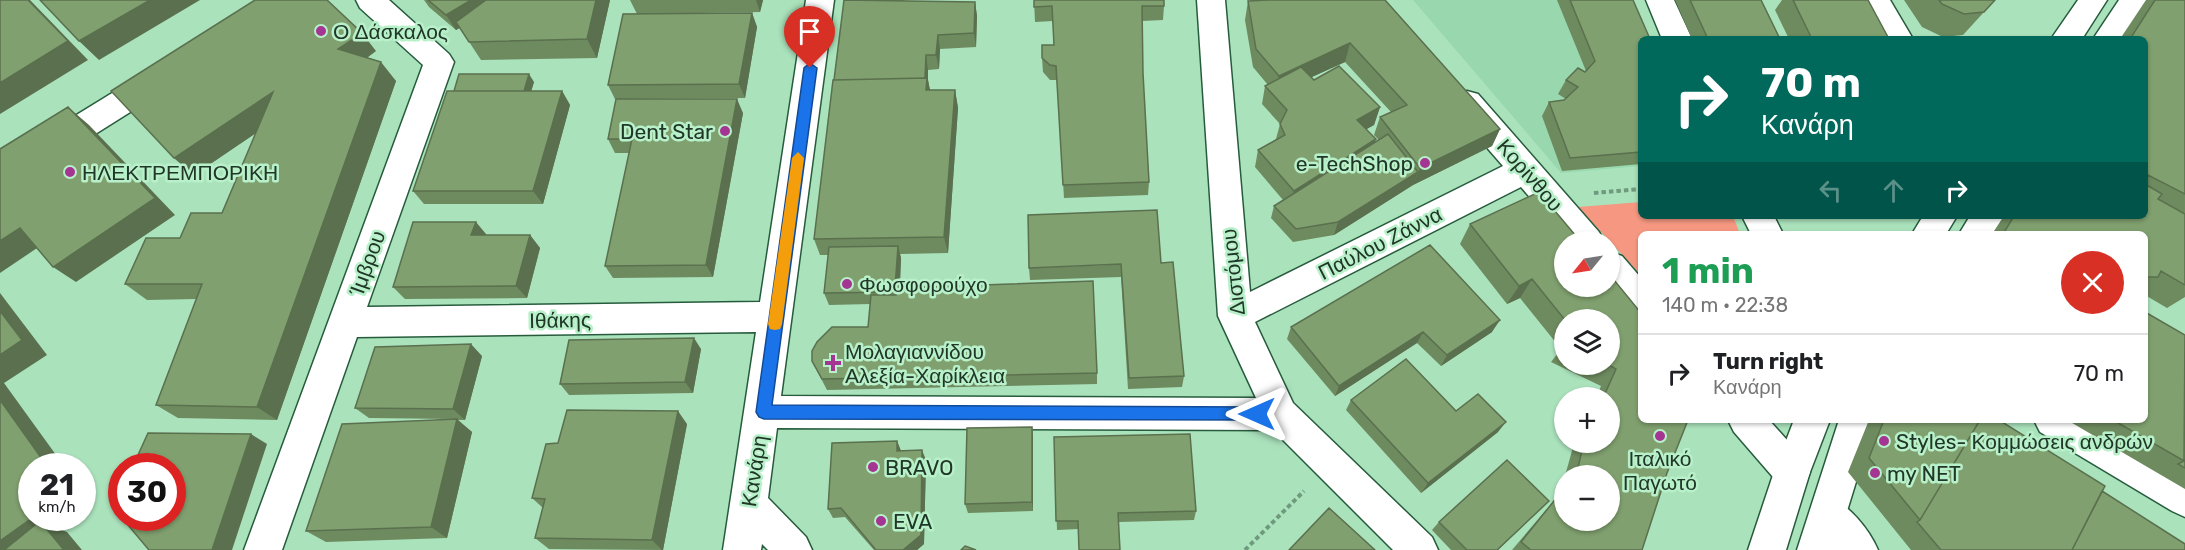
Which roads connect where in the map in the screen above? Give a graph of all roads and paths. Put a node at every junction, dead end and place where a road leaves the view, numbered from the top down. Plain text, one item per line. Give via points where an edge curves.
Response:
1 (370, 0) edge
2 (820, 0) edge
3 (1211, 0) edge
4 (1660, 0) edge
5 (1876, 0) edge
6 (2093, 0) edge
7 (2134, 0) edge
8 (1676, 36) edge
9 (1896, 36) edge
10 (2068, 36) edge
11 (2110, 36) edge
12 (178, 67) edge
13 (1448, 80) edge
14 (1525, 170) junction
15 (0, 178) edge
16 (1578, 231) edge
17 (1620, 277) edge
18 (1638, 298) edge
19 (1234, 316) junction
20 (776, 317) junction
21 (345, 322) junction
22 (764, 412) junction
23 (1281, 414) junction
24 (1749, 423) edge
25 (1811, 423) edge
26 (1856, 423) edge
27 (2057, 423) edge
28 (1331, 464) junction
29 (1792, 472) junction
30 (2185, 499) edge
31 (748, 503) junction
32 (1827, 513) junction
33 (263, 550) edge
34 (742, 550) edge
35 (793, 550) edge
36 (1245, 550) edge
37 (1419, 550) edge
38 (1767, 550) edge
39 (1816, 550) edge
40 (1859, 550) edge

1 - 21 street, Ίμβρου via 439,62
2 - 20 street, Κανάρη
3 - 19 street, Διστόμου
4 - 8 street
5 - 9 street
6 - 10 street
7 - 11 street
12 - 15 street
13 - 14 street, Κορίνθου
14 - 16 street, Κορίνθου
14 - 19 street, Παύλου Ζάννα
17 - 18 street
19 - 23 street, Διστόμου
20 - 21 street, Ιθάκης
20 - 22 street, Κανάρη
21 - 33 street, Ίμβρου
22 - 23 street
22 - 31 street, Κανάρη
23 - 28 street, Διστόμου
24 - 29 street
25 - 29 street
26 - 32 street
27 - 30 street
28 - 36 path
28 - 37 street, Διστόμου
29 - 38 street
31 - 34 street, Κανάρη
31 - 35 street
32 - 39 street
32 - 40 street

